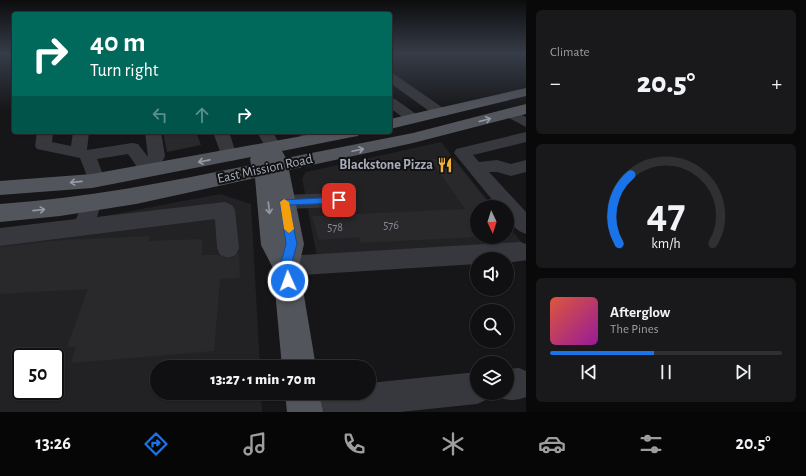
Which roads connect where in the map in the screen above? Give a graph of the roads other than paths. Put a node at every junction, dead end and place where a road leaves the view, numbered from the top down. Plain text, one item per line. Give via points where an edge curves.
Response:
1 (392, 78) edge
2 (526, 92) edge
3 (392, 103) edge
4 (518, 111) edge
5 (440, 113) junction
6 (414, 119) junction
7 (526, 123) edge
8 (392, 124) edge
9 (45, 134) edge
10 (81, 134) edge
11 (153, 134) edge
12 (222, 134) edge
13 (330, 134) edge
14 (309, 136) edge
15 (526, 137) edge
16 (267, 153) edge
17 (82, 154) junction
18 (229, 156) junction
19 (526, 166) edge
20 (475, 168) junction
21 (150, 171) junction
22 (96, 180) junction
23 (0, 188) edge
24 (339, 200) dead end
25 (284, 202) junction
26 (91, 204) junction
27 (0, 213) edge
28 (526, 226) edge
29 (84, 227) junction
30 (0, 237) edge
31 (228, 248) dead end
32 (520, 252) dead end
33 (286, 266) junction
34 (298, 360) edge
35 (470, 389) edge
36 (304, 404) edge

1 - 5 lane
2 - 5 main road
3 - 6 lane
4 - 7 lane
16 -> 4 main road, East Mission Road via 413,138
5 - 6 main road
6 - 8 main road
9 - 17 lane via 43,146
10 - 17 lane
11 - 21 lane via 157,156
12 - 18 lane
13 - 14 main road, East Mission Road
14 - 16 main road, East Mission Road
15 - 20 lane via 462,153
16 - 18 main road, East Mission Road
16 - 25 main road
16 - 26 main road, East Mission Road
16 -> 33 main road via 273,245
17 - 21 lane via 132,148
17 - 22 lane
18 -> 21 main road, East Mission Road
19 - 20 lane via 511,170 496,166
20 - 28 lane
21 - 22 main road, East Mission Road
22 -> 23 main road, East Mission Road
24 - 25 lane
25 - 33 main road via 292,244
27 -> 26 main road, East Mission Road
26 - 29 lane
29 - 30 lane
29 - 31 lane via 225,210
32 - 33 lane
33 - 34 main road
35 - 36 lane

